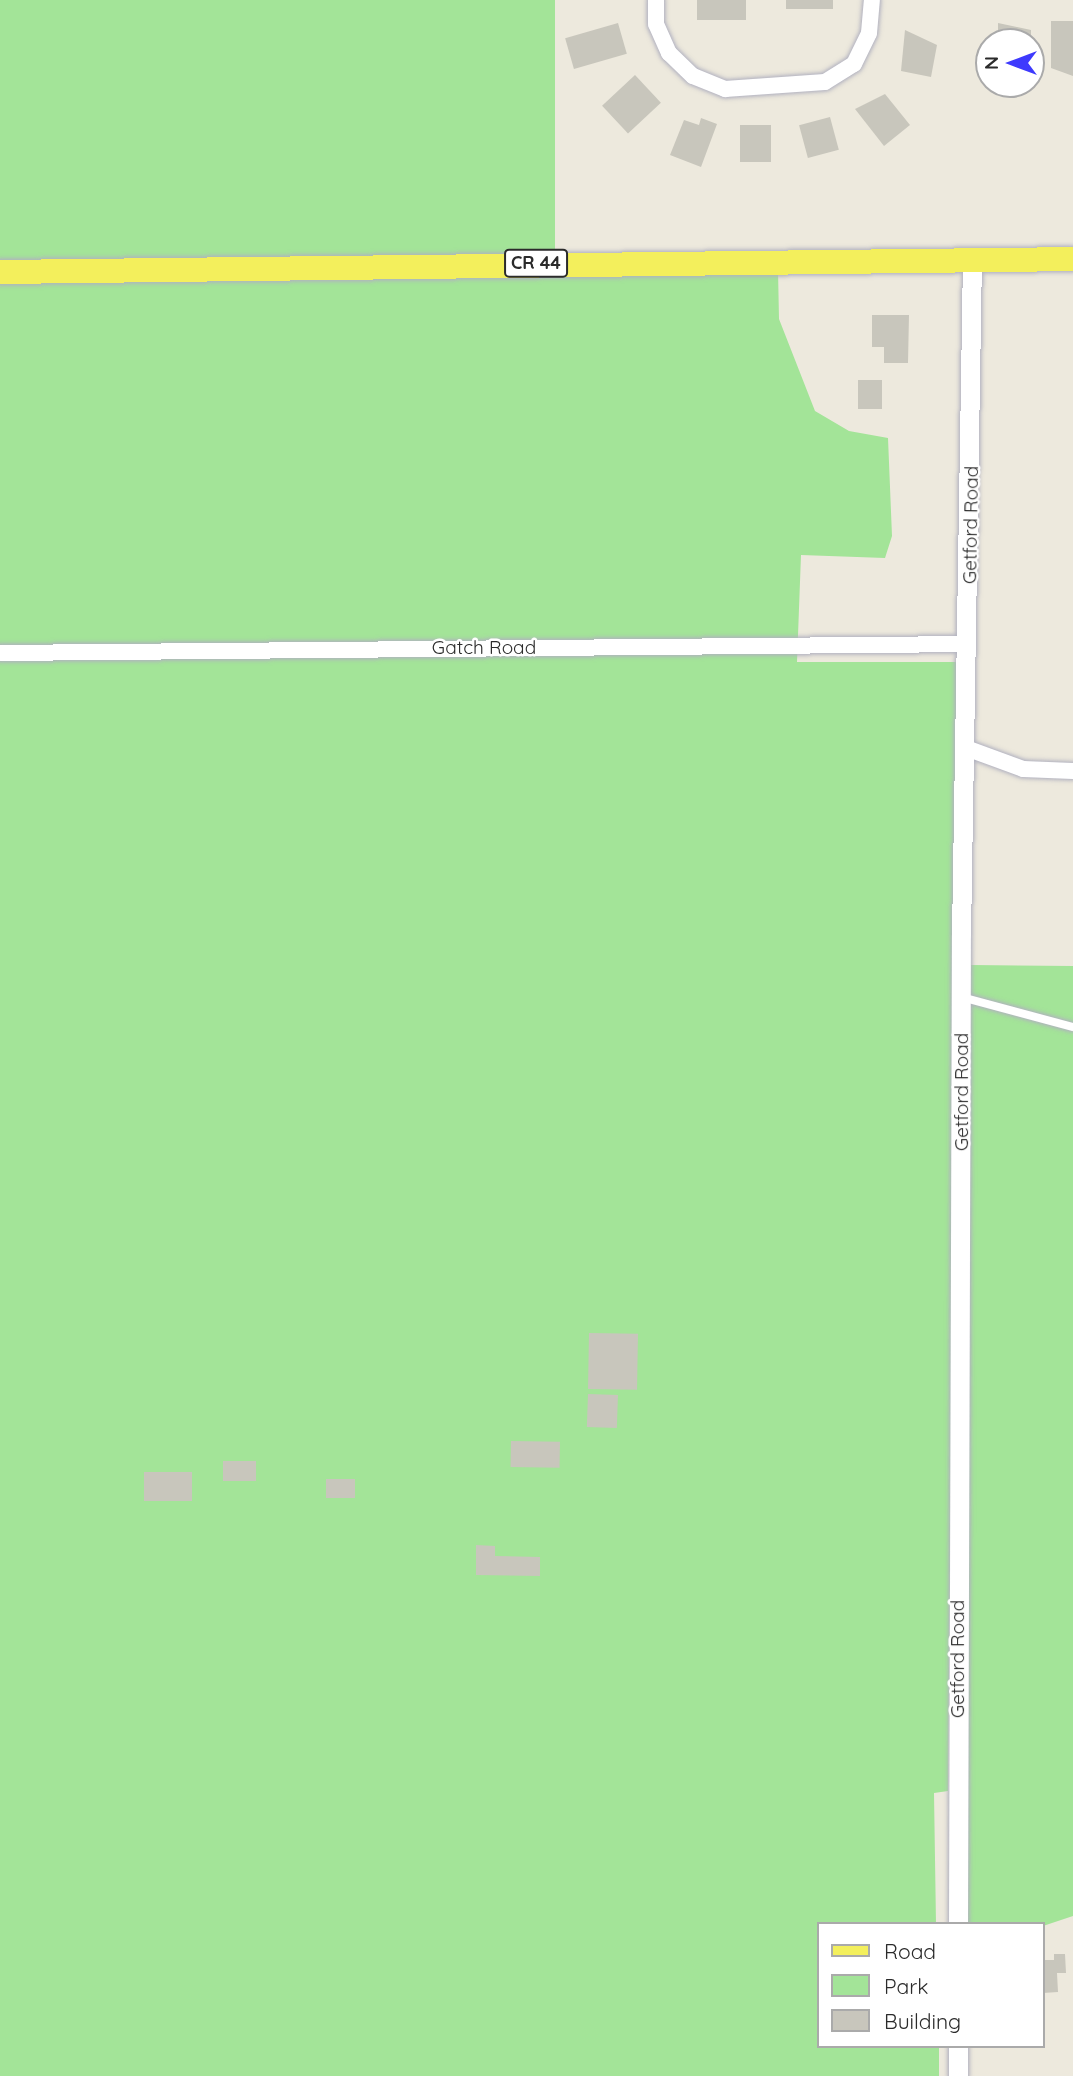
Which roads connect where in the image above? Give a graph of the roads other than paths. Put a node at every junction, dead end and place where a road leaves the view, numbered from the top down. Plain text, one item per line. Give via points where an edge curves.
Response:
1 (656, 0) edge
2 (872, 0) edge
3 (1073, 259) edge
4 (972, 260) junction
5 (0, 272) edge
6 (968, 643) junction
7 (0, 653) edge
8 (966, 748) junction
9 (1073, 771) edge
10 (961, 997) junction
11 (1073, 1027) edge
12 (958, 1922) edge
13 (958, 2048) edge
14 (958, 2076) edge

1 - 2 street via 656,24 669,53 692,76 725,89 825,82 854,64 869,33
3 - 4 main road, CR 44
4 - 5 main road, CR 44
4 - 6 street, Getford Road
6 - 7 street, Gatch Road
6 - 8 street, Getford Road
8 - 9 street via 1023,769
8 - 10 street, Getford Road
10 - 11 lane
10 - 12 street, Getford Road
13 - 14 street

